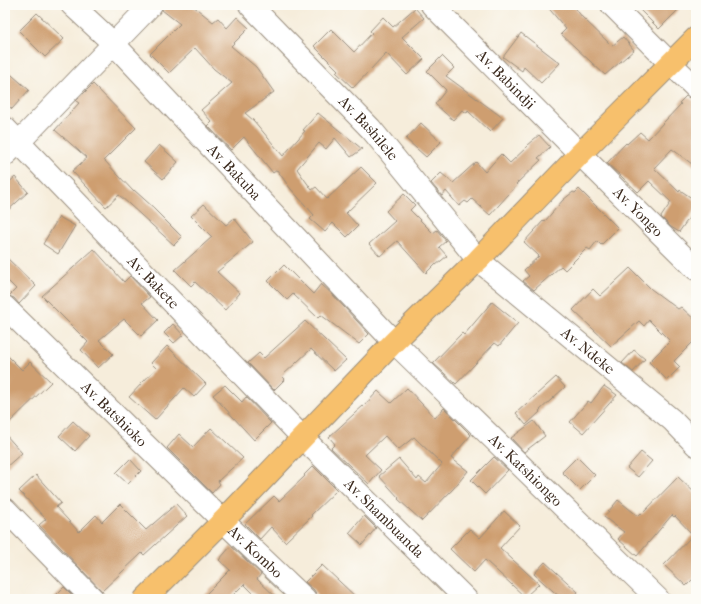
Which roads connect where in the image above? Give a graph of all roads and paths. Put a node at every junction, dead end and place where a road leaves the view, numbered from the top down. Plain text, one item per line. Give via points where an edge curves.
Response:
1 (72, 5) edge
2 (151, 5) edge
3 (250, 5) edge
4 (432, 5) edge
5 (612, 5) edge
6 (696, 38) edge
7 (113, 43) junction
8 (670, 63) junction
9 (696, 88) edge
10 (10, 142) edge
11 (580, 154) junction
12 (478, 260) junction
13 (696, 269) edge
14 (5, 307) edge
15 (394, 342) junction
16 (302, 437) junction
17 (696, 446) edge
18 (5, 509) edge
19 (222, 521) junction
20 (93, 599) edge
21 (144, 599) edge
22 (305, 599) edge
23 (466, 599) edge
24 (658, 599) edge

1 - 7 street, Av. Bakuba
2 - 7 street
3 - 12 street, Av. Bashilele via 371,128
4 - 11 street, Av. Babindji
5 - 8 street
6 - 8 highway
7 - 10 street
7 - 15 street, Av. Bakuba
8 - 9 street
8 - 11 highway
10 - 16 street, Av. Bakete
11 - 12 highway
11 - 13 street, Av. Yongo
12 - 15 highway
12 - 17 street, Av. Ndeke via 672,420
14 - 19 street, Av. Batshioko
15 - 16 highway
15 - 24 street, Av. Katshiongo
16 - 19 highway
16 - 23 street, Av. Shambuanda
18 - 20 street
19 - 21 highway
19 - 22 street, Av. Kombo

